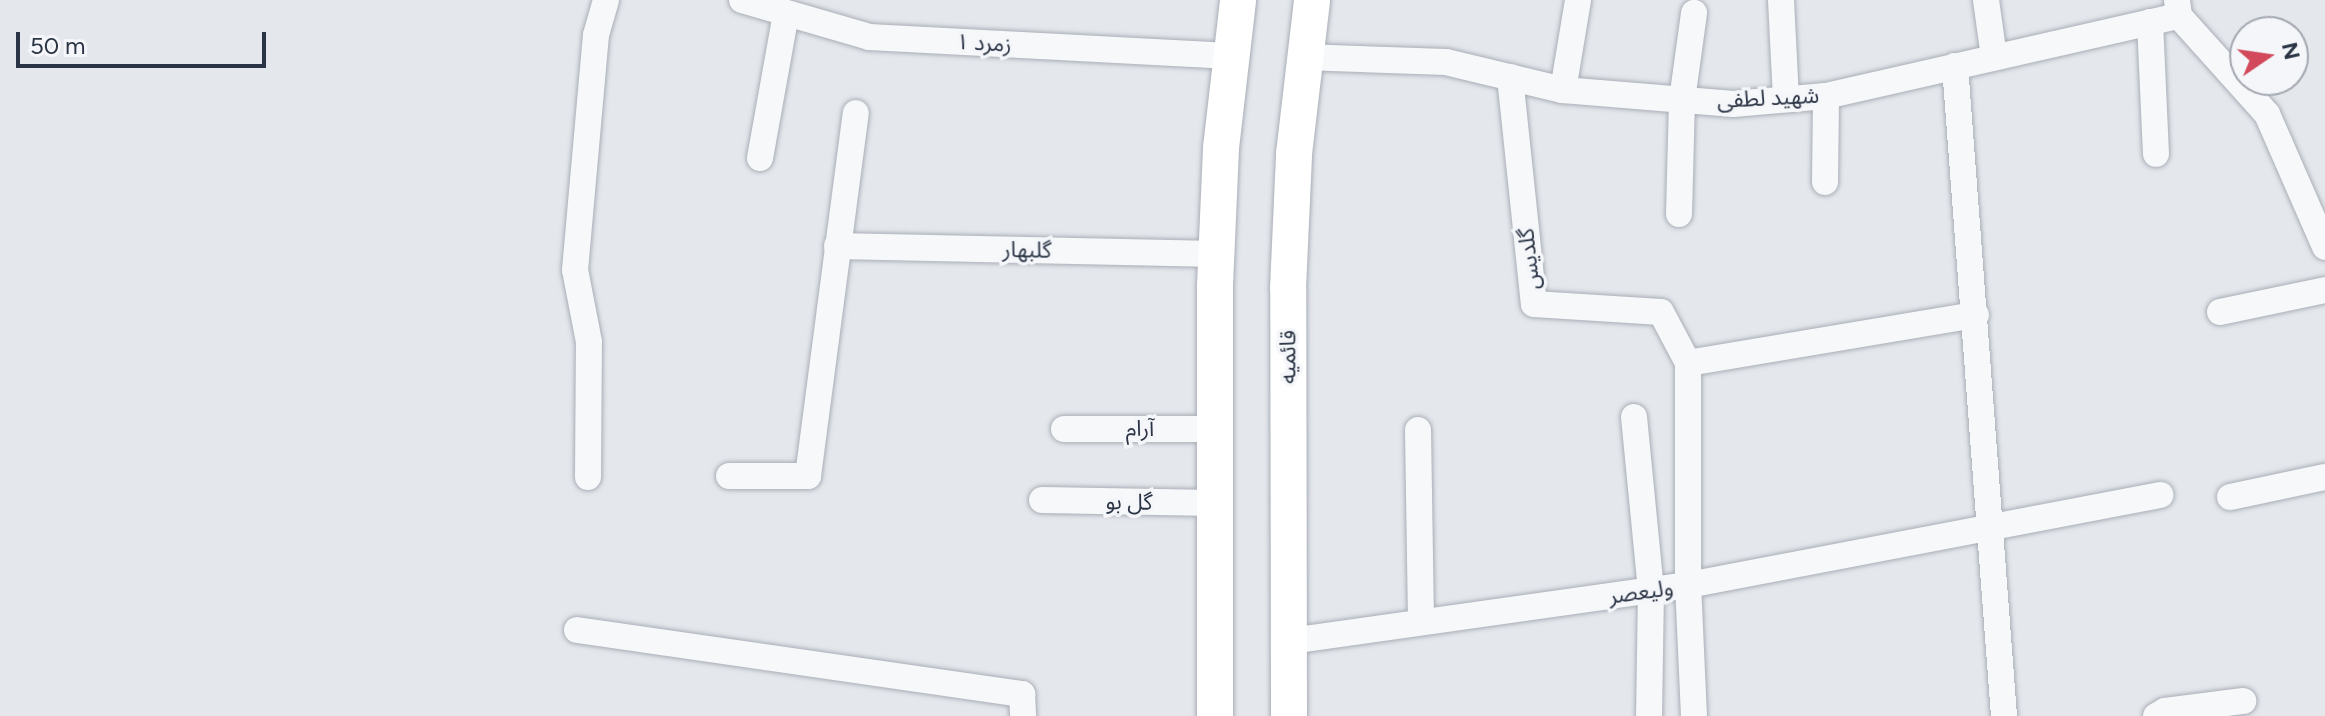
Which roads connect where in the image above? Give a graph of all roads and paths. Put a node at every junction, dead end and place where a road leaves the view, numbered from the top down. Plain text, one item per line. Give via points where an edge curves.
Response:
1 (606, 0) edge
2 (742, 0) edge
3 (1238, 0) edge
4 (1312, 0) edge
5 (1578, 0) edge
6 (1781, 0) edge
7 (1986, 0) edge
8 (2178, 8) edge
9 (786, 13) junction
10 (1694, 13) dead end
11 (2150, 22) junction
12 (1231, 56) junction
13 (1303, 57) junction
14 (1994, 57) junction
15 (1955, 66) junction
16 (1510, 77) junction
17 (1563, 90) junction
18 (1826, 96) junction
19 (1786, 99) junction
20 (1682, 100) junction
21 (856, 113) dead end
22 (2156, 154) dead end
23 (760, 158) dead end
24 (1825, 182) dead end
25 (1679, 214) dead end
26 (2322, 235) edge
27 (837, 246) junction
28 (1217, 254) junction
29 (2325, 290) edge
30 (2220, 312) dead end
31 (1976, 315) junction
32 (1688, 363) junction
33 (1634, 417) dead end
34 (1064, 429) dead end
35 (1215, 429) junction
36 (1418, 430) dead end
37 (729, 476) dead end
38 (588, 477) dead end
39 (2325, 477) edge
40 (2161, 495) dead end
41 (2230, 497) dead end
42 (1042, 500) dead end
43 (1215, 503) junction
44 (1990, 528) junction
45 (1688, 585) junction
46 (1651, 590) junction
47 (1421, 622) junction
48 (577, 630) dead end
49 (1290, 641) junction
50 (2243, 701) dead end
51 (1023, 716) edge
52 (1215, 716) edge
53 (1289, 716) edge
54 (1649, 716) edge
55 (1694, 716) edge
56 (2004, 716) edge
57 (2156, 716) edge

1 - 38 street via 596,35 575,270 589,342
2 - 9 street, زمرد ۱
3 - 12 main road
4 - 13 main road, قائمیه
5 - 17 street
6 - 19 street
7 - 14 street
8 - 11 street, شهید لطفی
8 - 26 street via 2267,114
9 - 12 street, زمرد ۱ via 869,37
9 - 23 street
10 - 20 street
11 - 14 street, شهید لطفی
11 - 22 street
12 - 28 main road
13 - 16 street, شهید لطفی via 1446,62
13 - 49 main road, قائمیه via 1288,288
14 - 15 street, شهید لطفی
15 - 18 street, شهید لطفی
15 - 31 street
16 - 17 street, شهید لطفی
16 - 32 street, گلدیس via 1534,304 1661,312
17 - 20 street, شهید لطفی
18 - 19 street, شهید لطفی
18 - 24 street
19 - 20 street, شهید لطفی via 1733,104
20 - 25 street
21 - 27 street
27 - 28 street, گلبهار
27 - 37 street via 808,476
28 - 35 main road
29 - 30 street
31 - 32 street
31 - 44 street
32 - 45 street
33 - 46 street
34 - 35 street, آرام
35 - 43 main road
36 - 47 street
39 - 41 street
40 - 44 street, ولیعصر
42 - 43 street, گل بو
43 - 52 main road
44 - 45 street, ولیعصر
44 - 56 street
45 - 46 street, ولیعصر
45 - 55 street
46 - 47 street, ولیعصر
46 - 54 street
47 - 49 street, ولیعصر
48 - 51 street via 1022,694
49 - 53 main road, قائمیه
50 - 57 street

